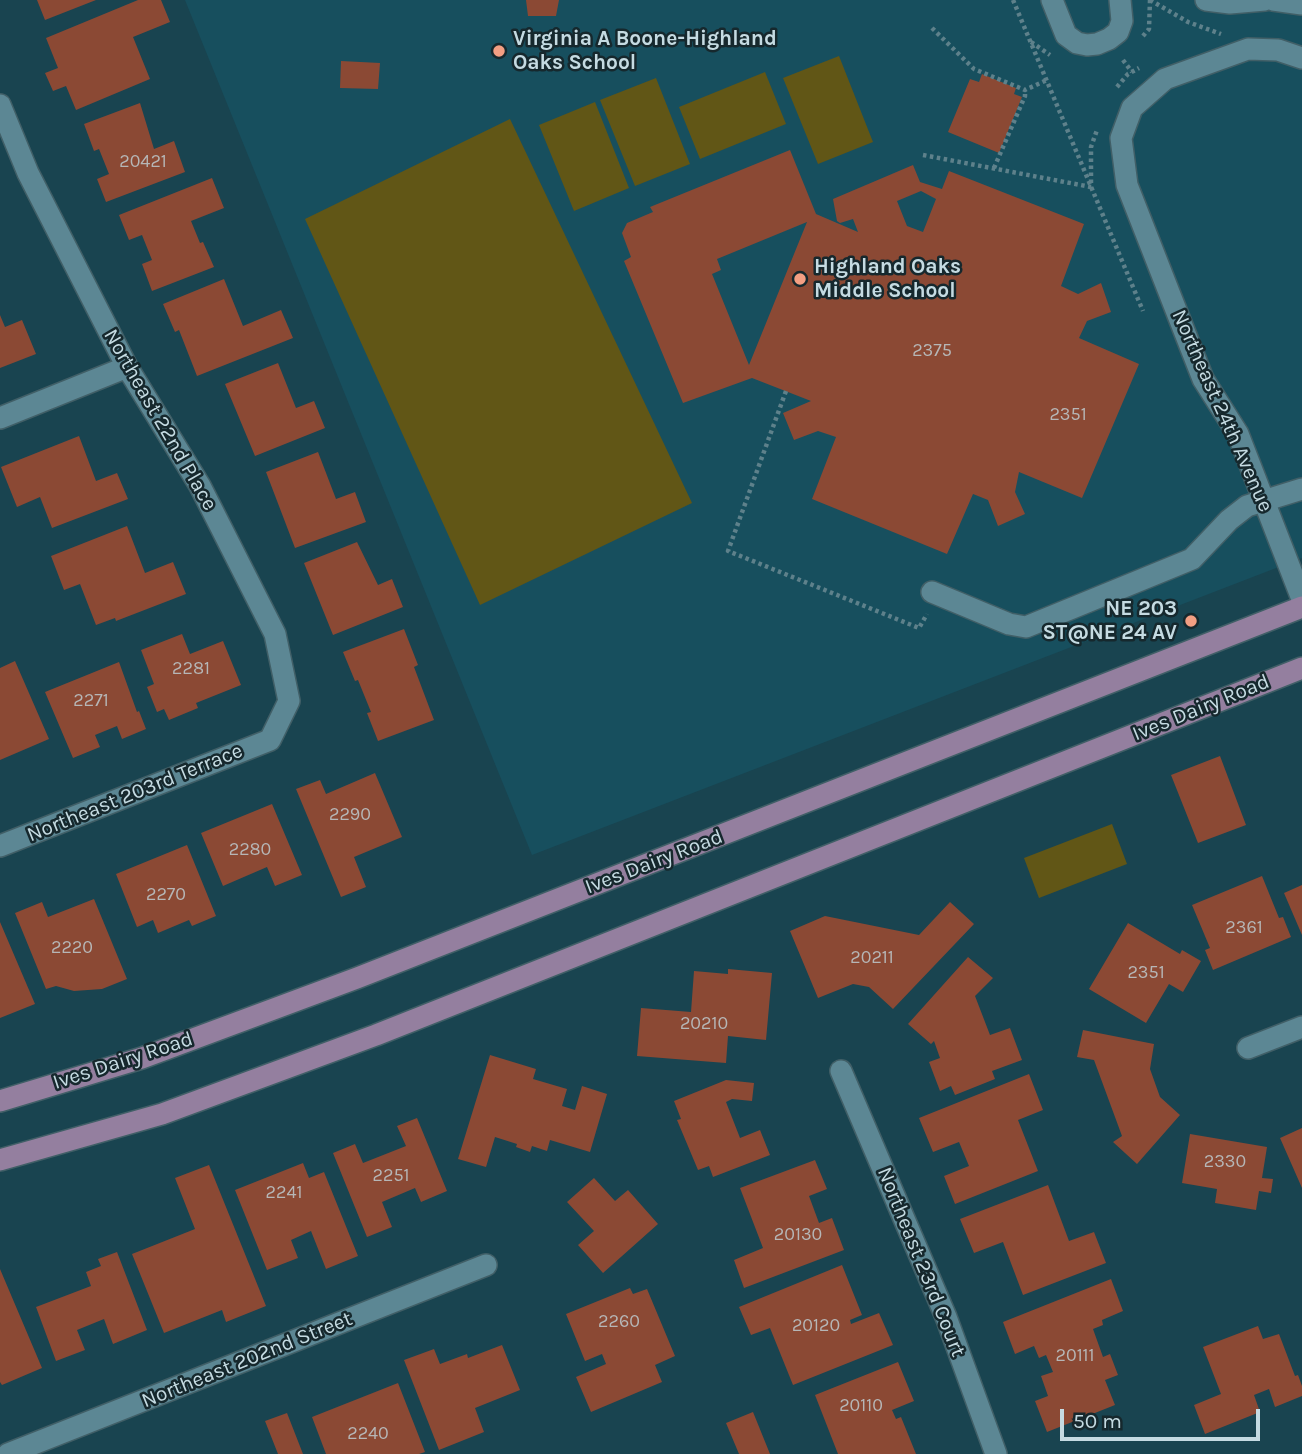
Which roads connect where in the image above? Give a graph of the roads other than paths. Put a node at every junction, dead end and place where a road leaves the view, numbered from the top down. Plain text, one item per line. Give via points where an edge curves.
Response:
1 (1052, 0) edge
2 (1120, 0) edge
3 (1206, 0) edge
4 (1265, 0) edge
5 (1273, 0) edge
6 (1302, 4) edge
7 (1302, 58) edge
8 (0, 105) edge
9 (127, 367) junction
10 (0, 418) edge
11 (1302, 489) edge
12 (1264, 500) junction
13 (935, 592) road end
14 (1302, 599) edge
15 (1302, 607) edge
16 (1302, 668) edge
17 (270, 740) joint
18 (0, 846) edge
19 (1302, 1027) edge
20 (1248, 1048) dead end
21 (841, 1071) dead end
22 (0, 1101) edge
23 (0, 1160) edge
24 (486, 1265) dead end
25 (8, 1454) edge
26 (996, 1454) edge

1 - 2 street via 1066,35 1087,45 1118,32
3 - 4 street
5 - 6 street
7 - 12 street, Northeast 24th Avenue via 1278,50 1248,49 1165,79 1132,108 1121,138 1127,185 1203,379 1231,424
8 - 9 street, Northeast 22nd Place via 28,173
9 - 10 street
9 - 17 street, Northeast 22nd Place via 200,486 275,635 289,701
11 - 12 street
12 - 13 street via 1238,513 1192,559 1026,627
12 - 14 street, Northeast 24th Avenue
15 - 22 main road, Ives Dairy Road via 370,973 142,1058
16 - 23 main road, Ives Dairy Road via 376,1035 162,1114
17 - 18 street, Northeast 203rd Terrace
19 - 20 street
21 - 26 street, Northeast 23rd Court via 946,1317
24 - 25 street, Northeast 202nd Street

